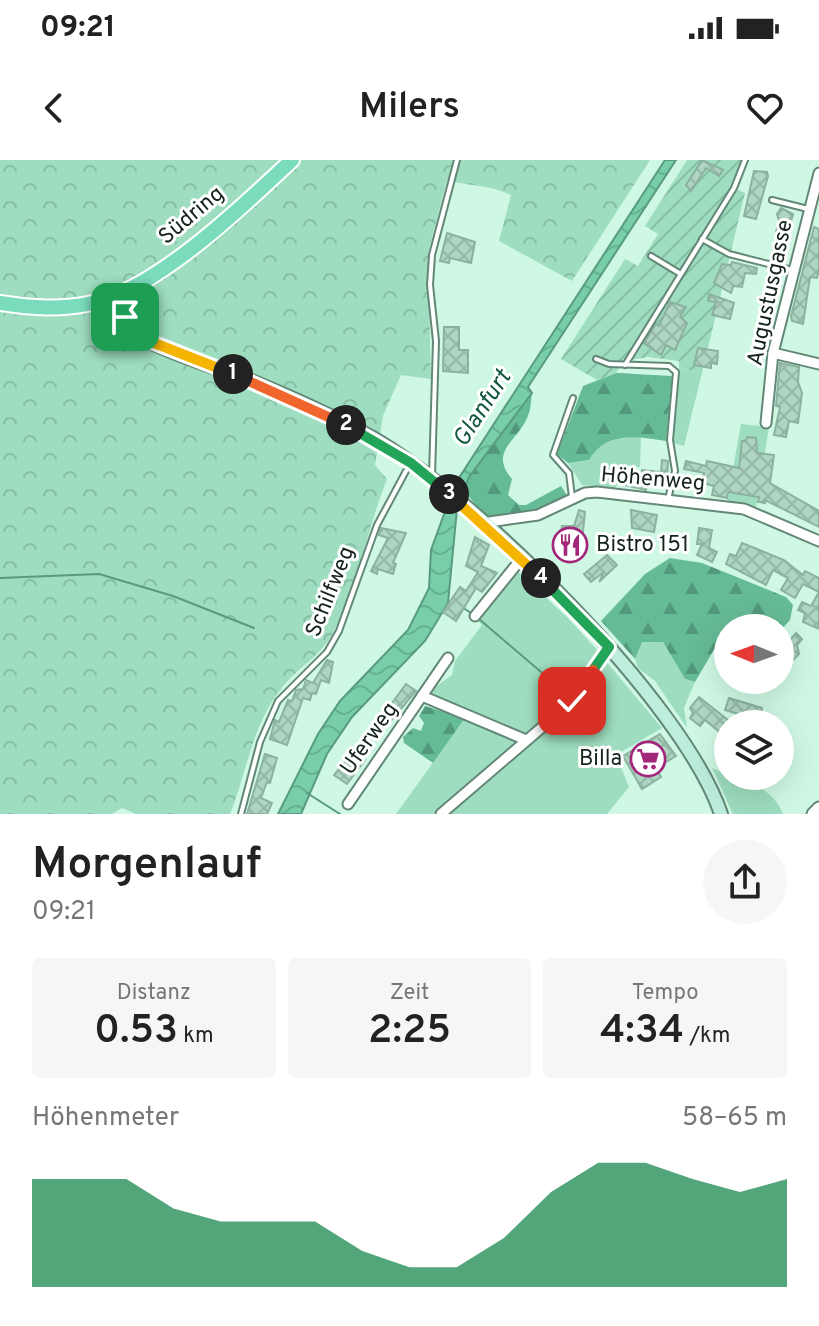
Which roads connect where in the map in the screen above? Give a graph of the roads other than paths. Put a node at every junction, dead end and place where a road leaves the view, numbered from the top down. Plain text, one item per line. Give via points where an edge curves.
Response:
1 (292, 160) edge
2 (457, 160) edge
3 (745, 160) edge
4 (818, 180) edge
5 (772, 200) dead end
6 (808, 209) junction
7 (702, 239) junction
8 (651, 256) dead end
9 (792, 270) junction
10 (679, 273) junction
11 (115, 296) junction
12 (0, 303) edge
13 (773, 353) junction
14 (596, 359) dead end
15 (819, 364) edge
16 (625, 365) junction
17 (573, 398) dead end
18 (766, 423) dead end
19 (409, 467) junction
20 (432, 479) junction
21 (572, 499) junction
22 (668, 499) junction
23 (482, 523) junction
24 (819, 541) edge
25 (521, 559) junction
26 (475, 616) dead end
27 (609, 647) junction
28 (448, 658) dead end
29 (422, 696) junction
30 (526, 740) junction
31 (348, 804) dead end
32 (819, 808) edge
33 (241, 814) edge
34 (441, 814) edge
35 (721, 814) edge
36 (813, 814) edge

1 - 11 main road, Südring via 189,249
2 - 20 lane via 432,255
3 - 7 lane
4 - 6 street, Augustusgasse
5 - 6 lane
6 - 9 street, Augustusgasse
7 - 9 lane via 729,254
7 - 10 lane
8 - 10 lane
9 - 13 street, Augustusgasse
10 - 16 lane
11 - 12 main road via 60,308
11 - 19 main road via 144,339 294,399 373,438
13 - 15 street
13 - 18 street, Augustusgasse
14 - 16 lane
16 - 22 lane via 669,366 676,372 670,440 675,471
17 - 21 lane via 553,455 569,473
19 - 20 main road
19 - 33 lane, Schilfweg via 377,525 333,642 278,701 260,742
20 - 23 main road
21 - 22 street, Höhenweg via 597,492
21 - 23 street, Höhenweg via 538,515
22 - 24 street, Höhenweg via 756,512
23 - 25 main road
25 - 26 street
25 - 27 main road
27 - 30 street via 572,701
27 - 35 main road via 688,745
28 - 29 street, Uferweg
29 - 30 street, Uferweg
29 - 31 street, Uferweg
30 - 34 street
32 - 36 street

